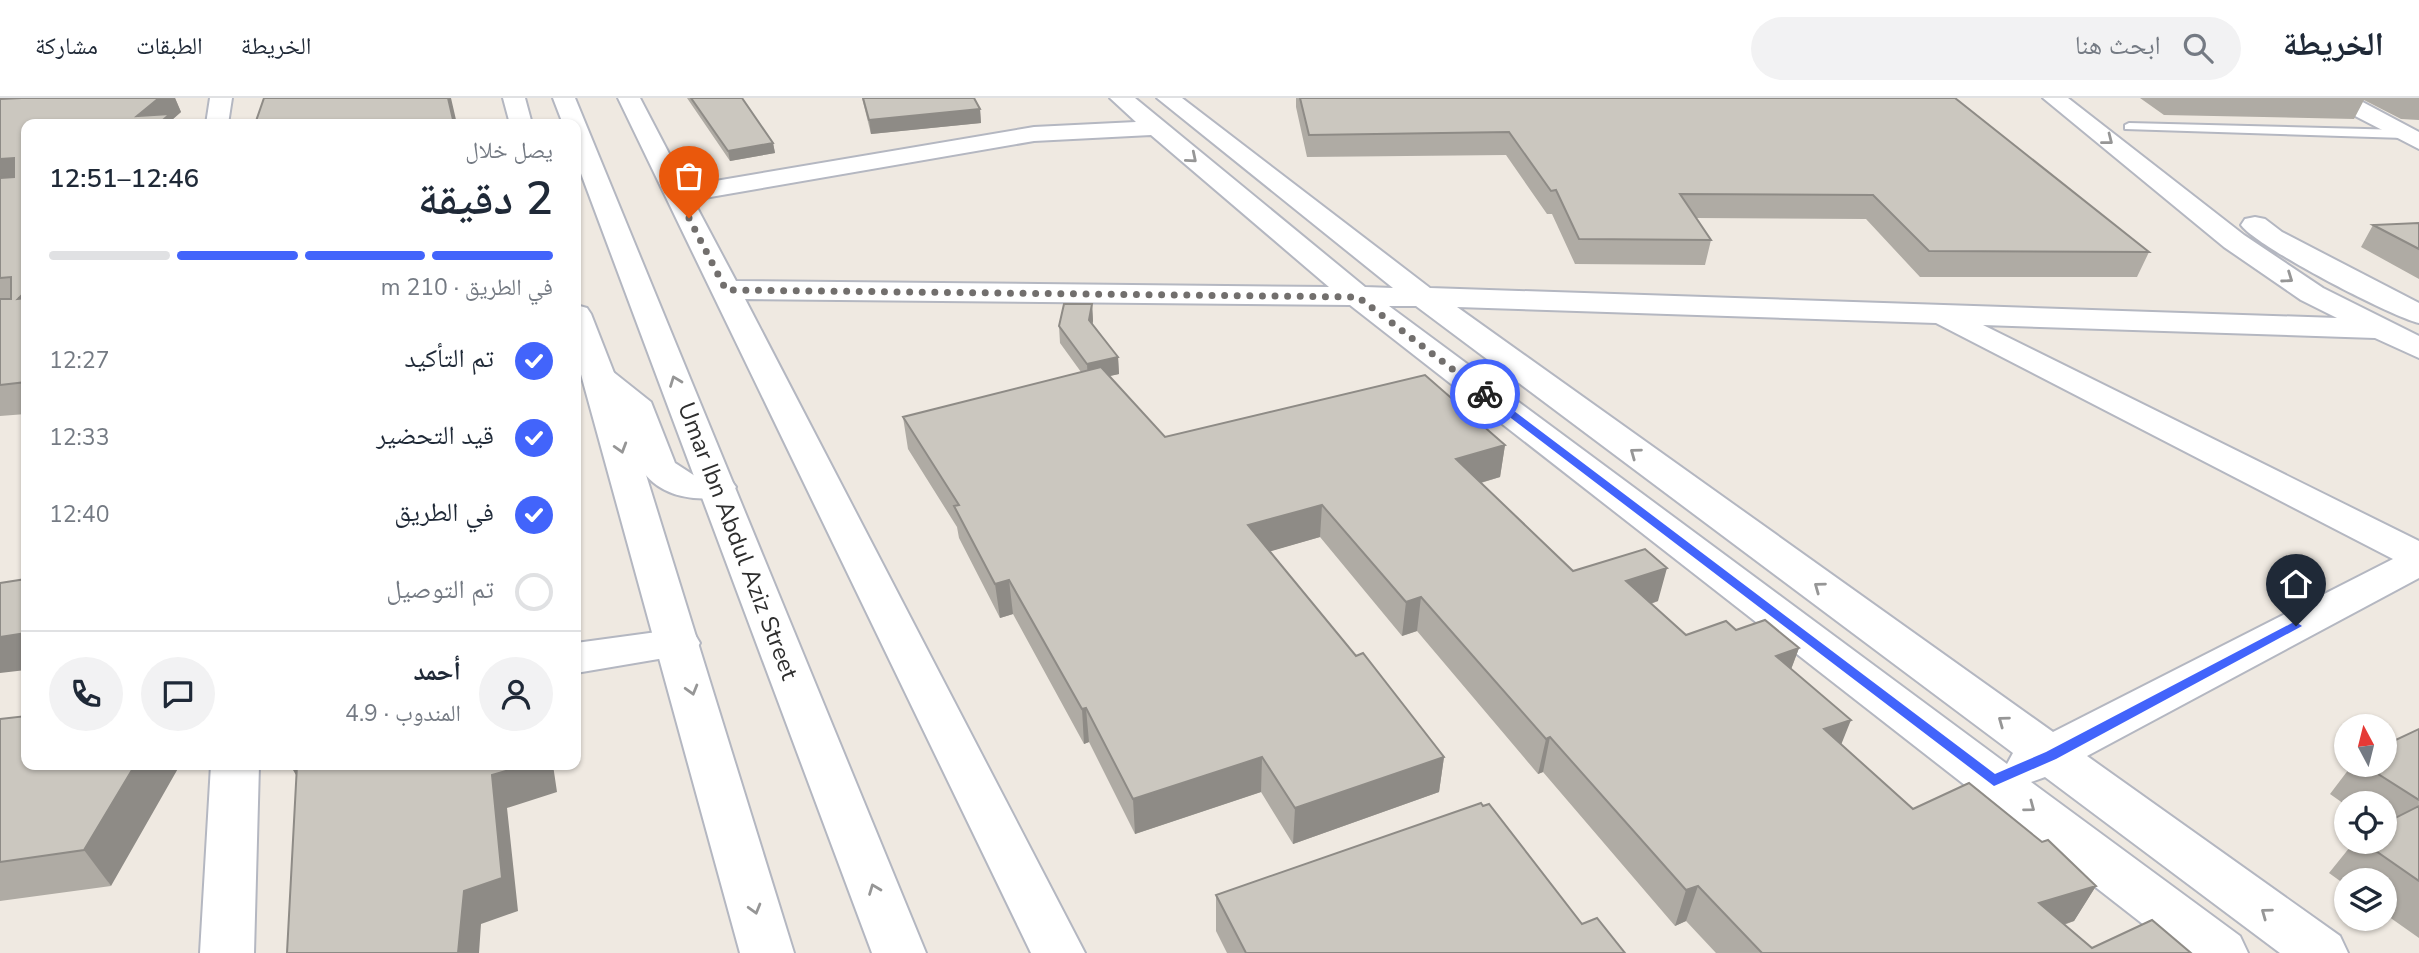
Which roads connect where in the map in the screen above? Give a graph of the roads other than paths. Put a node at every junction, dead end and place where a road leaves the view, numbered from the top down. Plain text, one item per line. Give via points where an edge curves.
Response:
1 (221, 98) edge
2 (514, 98) edge
3 (564, 98) edge
4 (629, 98) edge
5 (1121, 98) edge
6 (2054, 98) edge
7 (2089, 98) edge
8 (2338, 98) edge
9 (1162, 113) edge
10 (218, 119) edge
11 (520, 119) edge
12 (572, 119) edge
13 (2129, 127) junction
14 (2411, 138) edge
15 (581, 142) edge
16 (2206, 187) dead end
17 (677, 195) junction
18 (2239, 212) dead end
19 (726, 290) junction
20 (1358, 297) junction
21 (1423, 298) junction
22 (1938, 314) junction
23 (2419, 314) edge
24 (581, 327) edge
25 (2380, 328) junction
26 (2419, 348) edge
27 (600, 378) junction
28 (717, 487) junction
29 (2419, 559) edge
30 (679, 643) junction
31 (581, 657) edge
32 (2051, 755) junction
33 (235, 770) edge
34 (1994, 780) junction
35 (227, 953) edge
36 (768, 953) edge
37 (899, 953) edge
38 (1058, 953) edge
39 (2221, 953) edge
40 (2321, 953) edge

1 - 10 street
2 - 11 street
3 - 12 street
4 - 17 street
5 - 9 street
6 -> 25 street via 2234,241 2312,294
7 - 13 street
8 - 14 street
9 - 17 street
9 -> 20 street
9 - 21 street
13 - 14 lane
13 - 16 street
28 -> 15 street, Umar Ibn Abdul Aziz Street
17 - 19 street
18 - 23 street via 2272,238
19 - 20 street
19 - 38 street
20 - 21 street
20 - 34 street
21 - 22 street
32 -> 21 street
22 - 25 street
22 - 29 street
24 - 27 street
25 - 26 street
27 - 28 street via 639,409 659,469 687,487
27 -> 30 street
37 -> 28 street, Umar Ibn Abdul Aziz Street
29 - 32 street
30 - 31 street
30 -> 36 street
32 - 34 street
40 -> 32 street
33 - 35 street
34 -> 39 street

